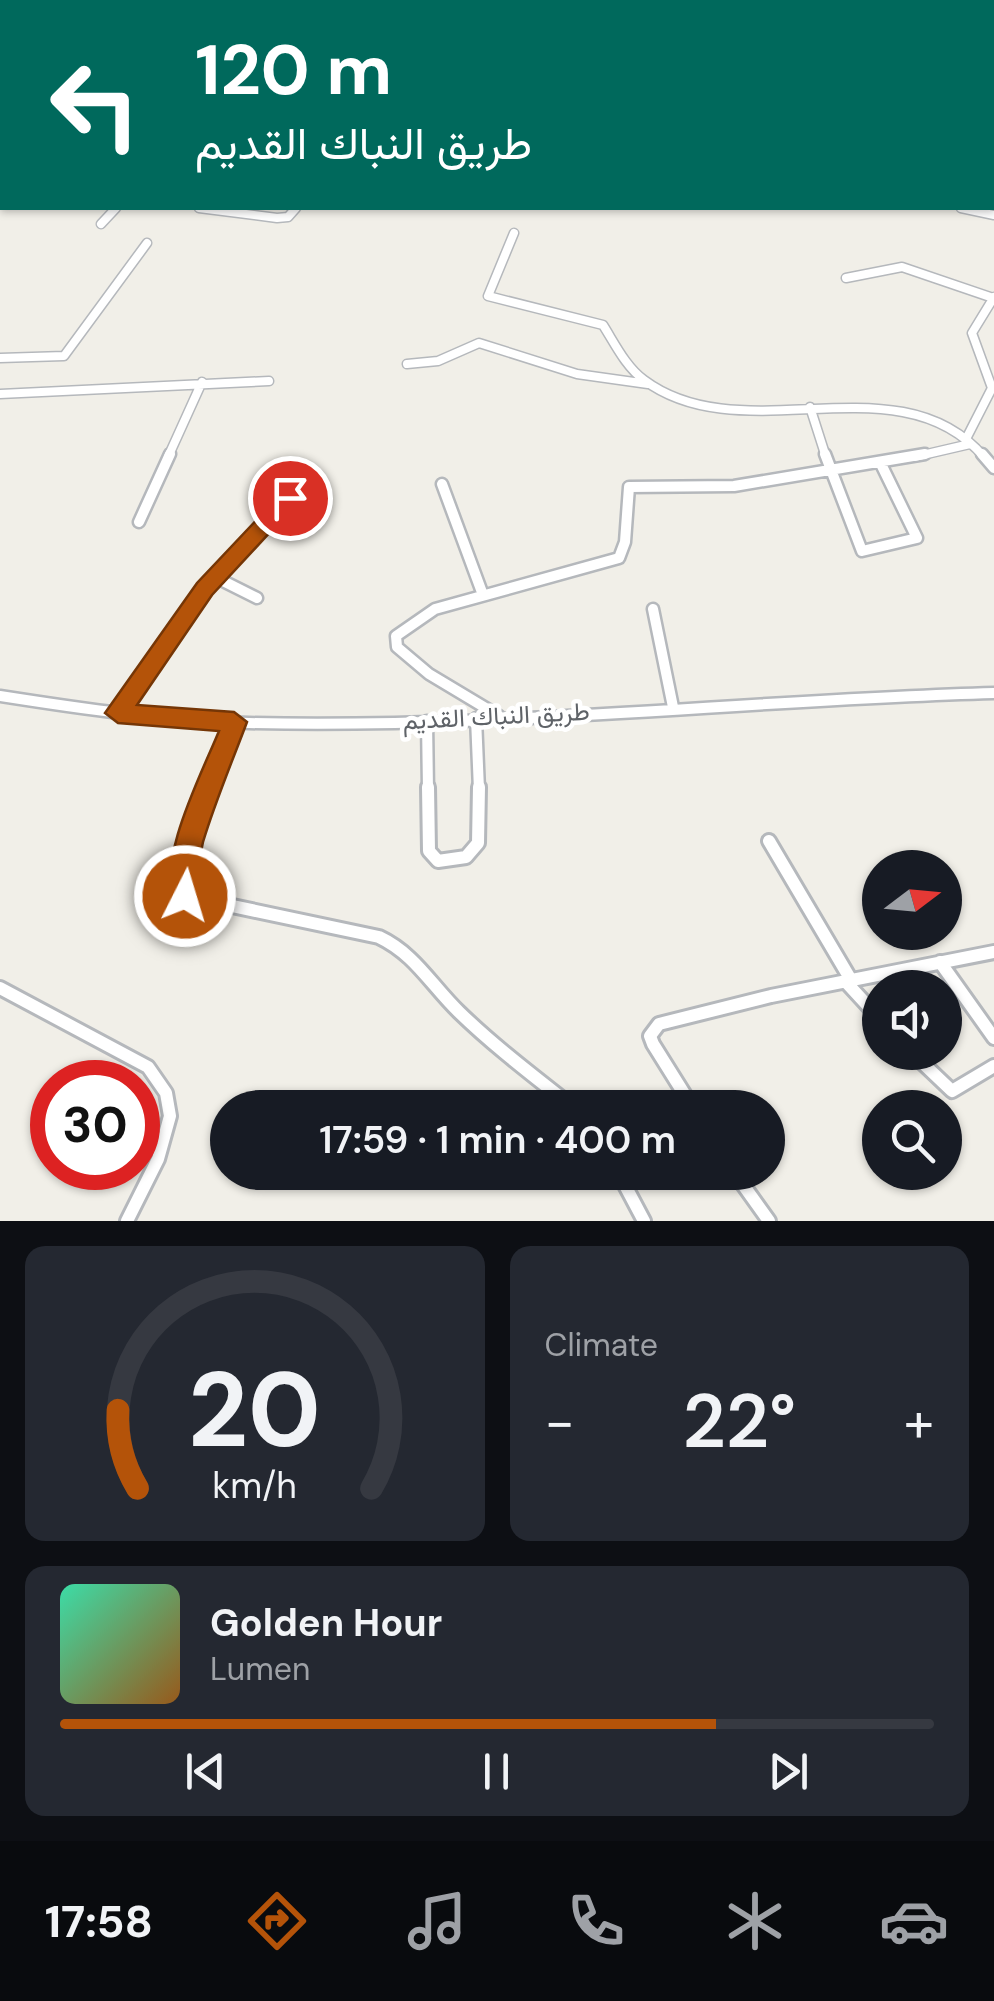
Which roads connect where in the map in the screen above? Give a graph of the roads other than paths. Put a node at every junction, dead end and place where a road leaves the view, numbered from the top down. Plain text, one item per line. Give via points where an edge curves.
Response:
1 (114, 210) edge
2 (215, 210) edge
3 (294, 210) edge
4 (968, 210) edge
5 (994, 216) edge
6 (101, 224) dead end
7 (514, 232) dead end
8 (147, 243) dead end
9 (846, 278) dead end
10 (994, 298) edge
11 (0, 358) edge
12 (407, 364) dead end
13 (202, 382) junction
14 (270, 382) dead end
15 (648, 384) junction
16 (0, 394) edge
17 (810, 407) junction
18 (989, 407) edge
19 (968, 440) junction
20 (992, 463) edge
21 (881, 464) junction
22 (830, 470) junction
23 (442, 484) dead end
24 (290, 498) dead end
25 (138, 522) dead end
26 (215, 577) junction
27 (483, 594) junction
28 (258, 598) dead end
29 (653, 608) dead end
30 (994, 694) edge
31 (0, 696) edge
32 (673, 707) junction
33 (118, 713) junction
34 (500, 717) junction
35 (476, 718) junction
36 (427, 720) junction
37 (234, 722) junction
38 (770, 840) dead end
39 (994, 952) edge
40 (940, 962) junction
41 (848, 981) junction
42 (0, 988) edge
43 (862, 998) edge
44 (994, 1038) edge
45 (994, 1066) edge
46 (930, 1070) edge
47 (552, 1090) edge
48 (681, 1090) edge
49 (628, 1190) edge
50 (746, 1190) edge
51 (127, 1221) edge
52 (644, 1221) edge
53 (768, 1221) edge

1 - 6 street
2 - 3 street via 277,218
4 - 5 street
7 - 15 street via 488,296 600,323
8 - 11 street via 64,356
9 - 10 street via 902,267
10 - 18 street via 969,334 992,388
12 - 15 street via 438,362 480,342 577,374
13 - 14 street
13 - 16 street
13 - 25 street
15 - 17 street via 700,406
17 - 19 street via 899,409
17 - 22 street
18 - 19 street
19 - 20 street
19 - 21 street
21 - 22 street
21 - 22 street via 918,532 912,542 859,549
22 - 27 street via 734,486 633,485 627,490 626,546 618,558
23 - 27 street
24 - 26 street
26 - 28 street
26 - 33 street
27 - 34 street via 416,618 396,636 397,646 428,674
29 - 32 street
30 - 32 street, طريق النباك القديم
31 - 33 street, طريق النباك القديم
32 - 34 street, طريق النباك القديم
33 - 37 street, طريق النباك القديم
34 - 35 street, طريق النباك القديم
35 - 36 street, طريق النباك القديم
35 - 36 street via 481,835 474,854 438,861 430,850
36 - 37 street, طريق النباك القديم
37 - 47 street via 190,842 185,896 404,947 454,1008
38 - 41 street
39 - 40 street
40 - 41 street
40 - 44 street
41 - 43 street
41 - 48 street via 693,1014 652,1030 652,1044
42 - 51 street via 148,1067 166,1093 170,1116 158,1159
45 - 46 street via 952,1091
49 - 52 street
50 - 53 street

